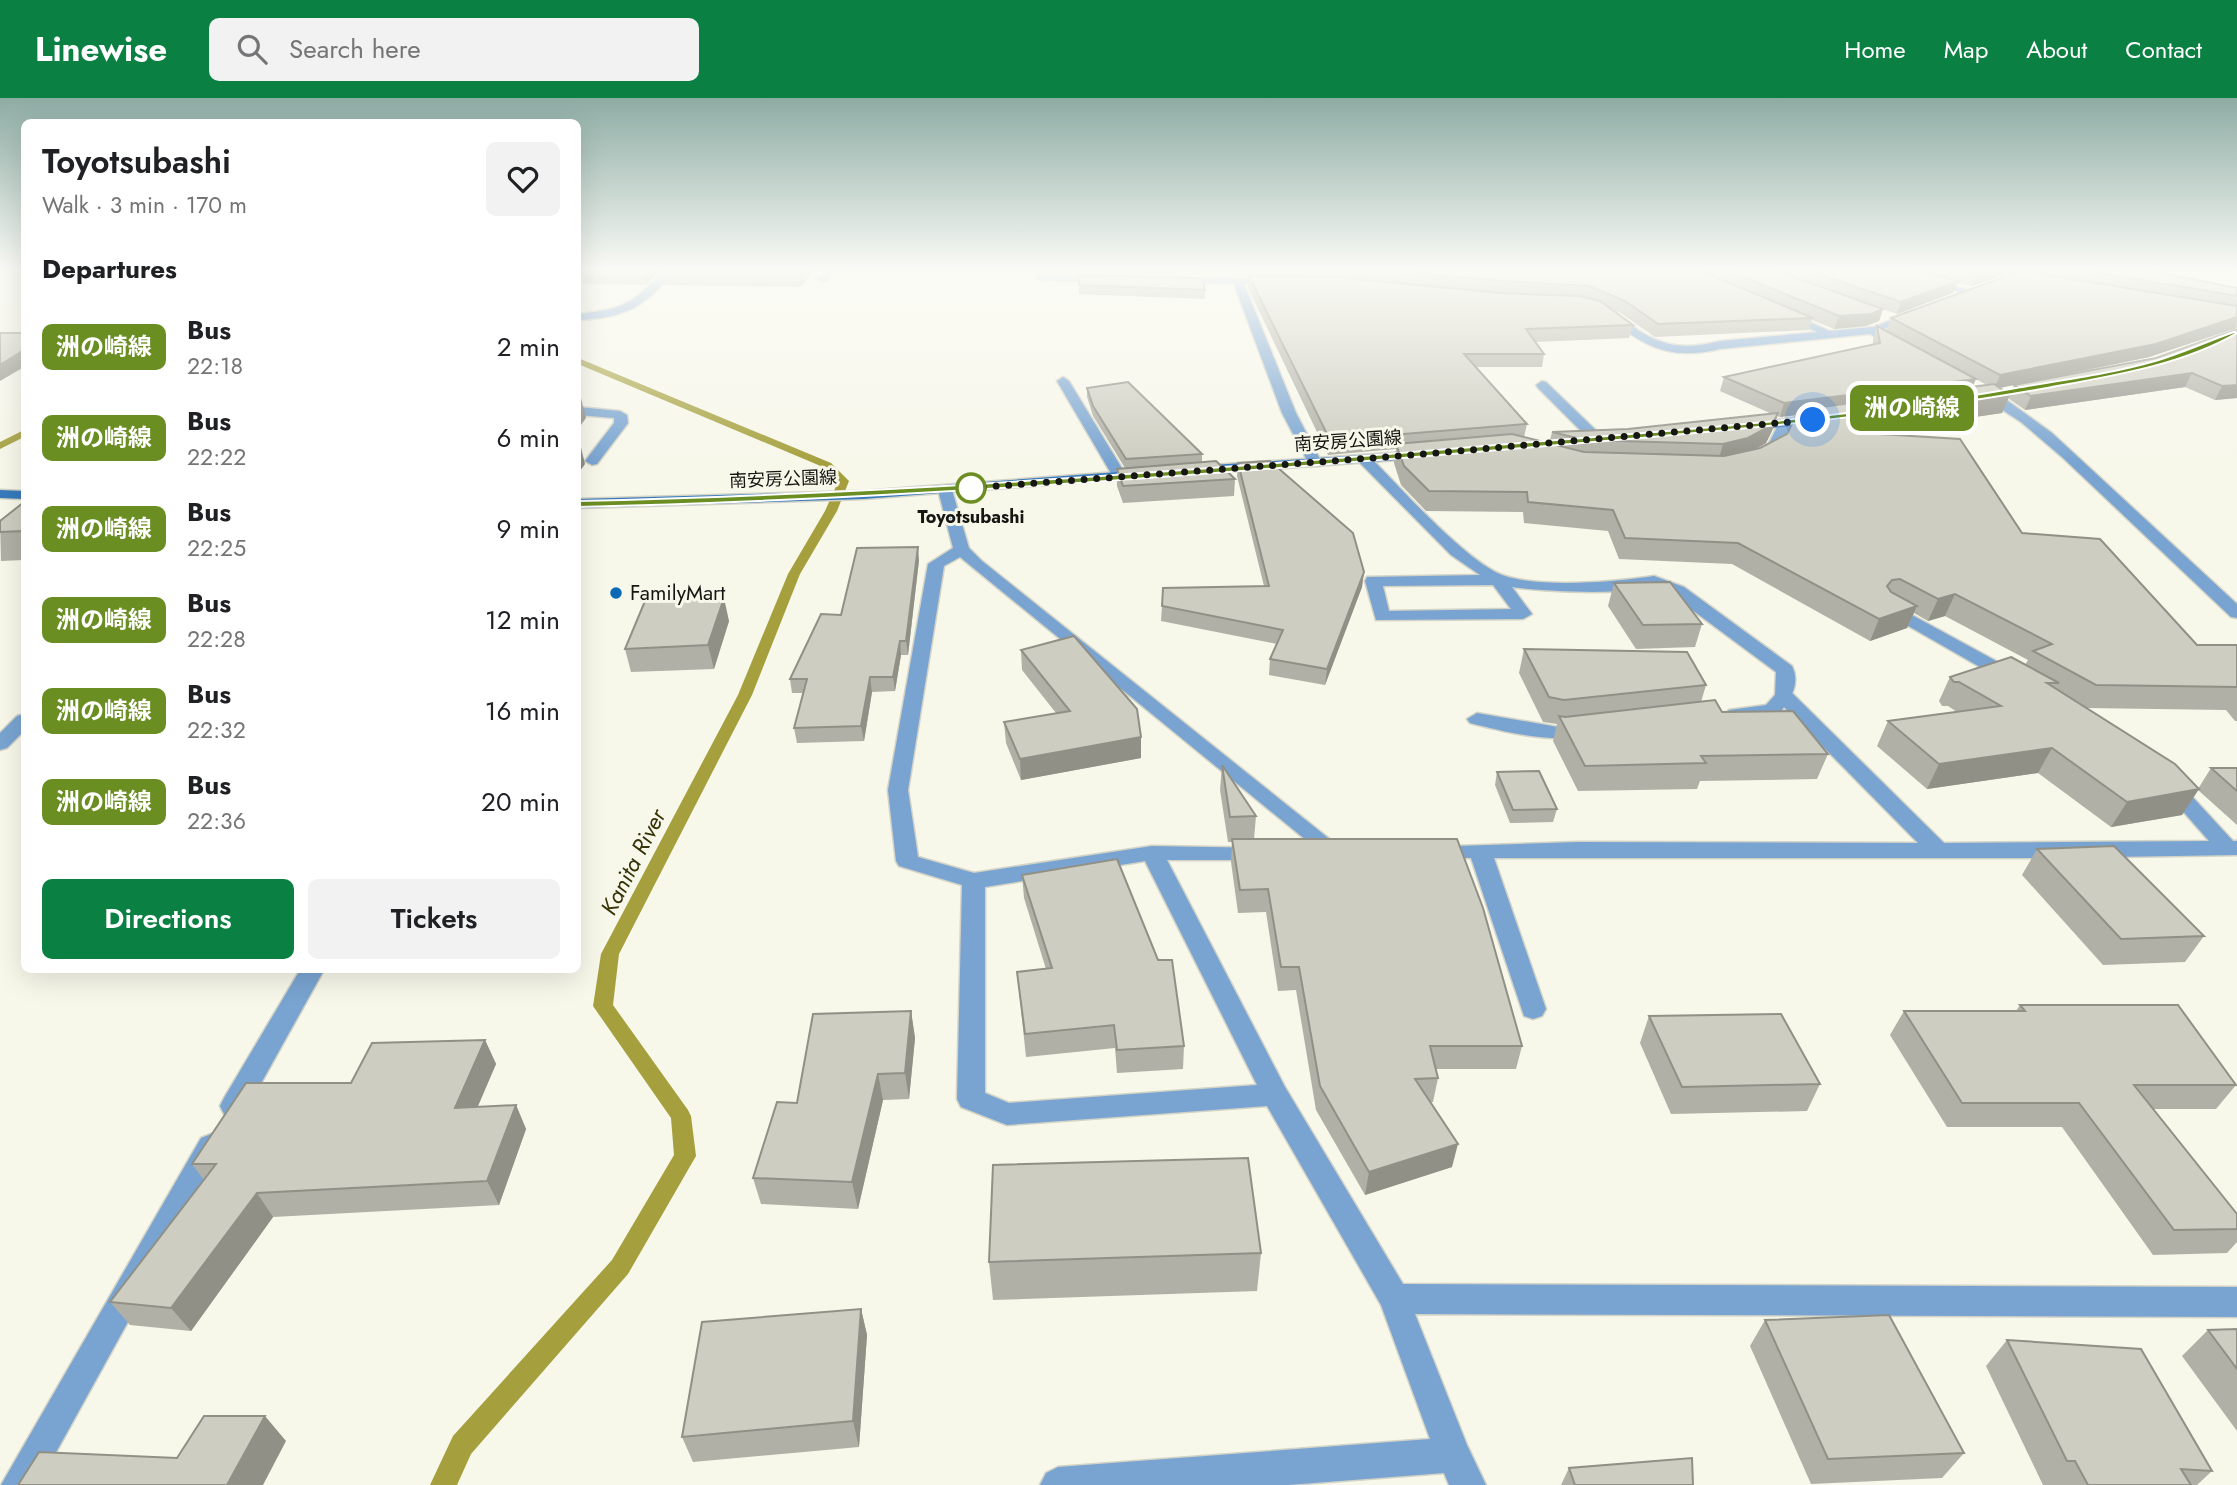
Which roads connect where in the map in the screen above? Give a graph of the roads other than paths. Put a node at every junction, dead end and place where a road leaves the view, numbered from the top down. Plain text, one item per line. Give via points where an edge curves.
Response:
1 (1259, 335) edge
2 (1637, 335) edge
3 (1824, 335) edge
4 (1881, 335) edge
5 (1914, 353) edge
6 (1063, 381) dead end
7 (1968, 383) edge
8 (1542, 385) dead end
9 (2015, 391) edge
10 (1991, 396) junction
11 (1967, 400) edge
12 (581, 411) edge
13 (1840, 417) edge
14 (1786, 424) junction
15 (1732, 428) edge
16 (1605, 439) joint
17 (1573, 442) edge
18 (1430, 454) edge
19 (1364, 459) junction
20 (592, 461) dead end
21 (1748, 462) edge
22 (1315, 463) junction
23 (1184, 471) edge
24 (1158, 473) edge
25 (1119, 475) junction
26 (945, 490) junction
27 (0, 494) edge
28 (21, 495) edge
29 (581, 504) edge
30 (961, 550) junction
31 (1498, 580) junction
32 (1889, 608) edge
33 (2237, 613) edge
34 (2032, 689) edge
35 (1784, 696) junction
36 (1719, 716) edge
37 (1477, 719) dead end
38 (21, 723) edge
39 (1598, 729) edge
40 (0, 744) edge
41 (2156, 769) edge
42 (2232, 848) edge
43 (1480, 851) junction
44 (1939, 851) junction
45 (1415, 852) edge
46 (1152, 853) junction
47 (1336, 853) junction
48 (1362, 853) edge
49 (974, 881) junction
50 (310, 973) edge
51 (1533, 1009) dead end
52 (1275, 1095) junction
53 (1394, 1299) junction
54 (2237, 1302) edge
55 (1461, 1470) edge
56 (19, 1485) edge
57 (1058, 1485) edge

1 - 22 street via 1289,413
2 - 3 street via 1672,351 1703,351 1720,345
4 - 5 street
6 - 25 street
7 - 10 street
8 - 16 street
9 - 10 main road
10 - 11 main road
10 - 33 street via 2092,474
12 - 20 street via 620,415 621,423
13 - 14 main road
14 - 15 main road
14 - 21 street via 1774,448
16 - 17 main road
18 - 19 main road, 南安房公園線
19 - 22 main road, 南安房公園線
19 - 31 street via 1457,552
22 - 23 main road, 南安房公園線
24 - 25 main road, 南安房公園線
25 - 26 main road, 南安房公園線
26 - 29 main road, 南安房公園線
26 - 30 street
27 - 28 main road
30 - 47 street
30 - 49 street via 936,564 898,790 907,861
31 - 31 street via 1523,614 1381,616 1373,581
31 - 35 street via 1630,585 1654,580 1678,591 1785,670
32 - 34 street
35 - 36 street via 1772,710
35 - 44 street
37 - 39 street via 1558,733
38 - 40 street
41 - 42 street
42 - 44 street
43 - 44 street
43 - 45 street
43 - 51 street
46 - 47 street
46 - 49 street
46 - 52 street
47 - 48 street
49 - 52 street via 971,1098 1007,1114
50 - 56 street
52 - 53 street
53 - 54 street
53 - 55 street
55 - 57 street

